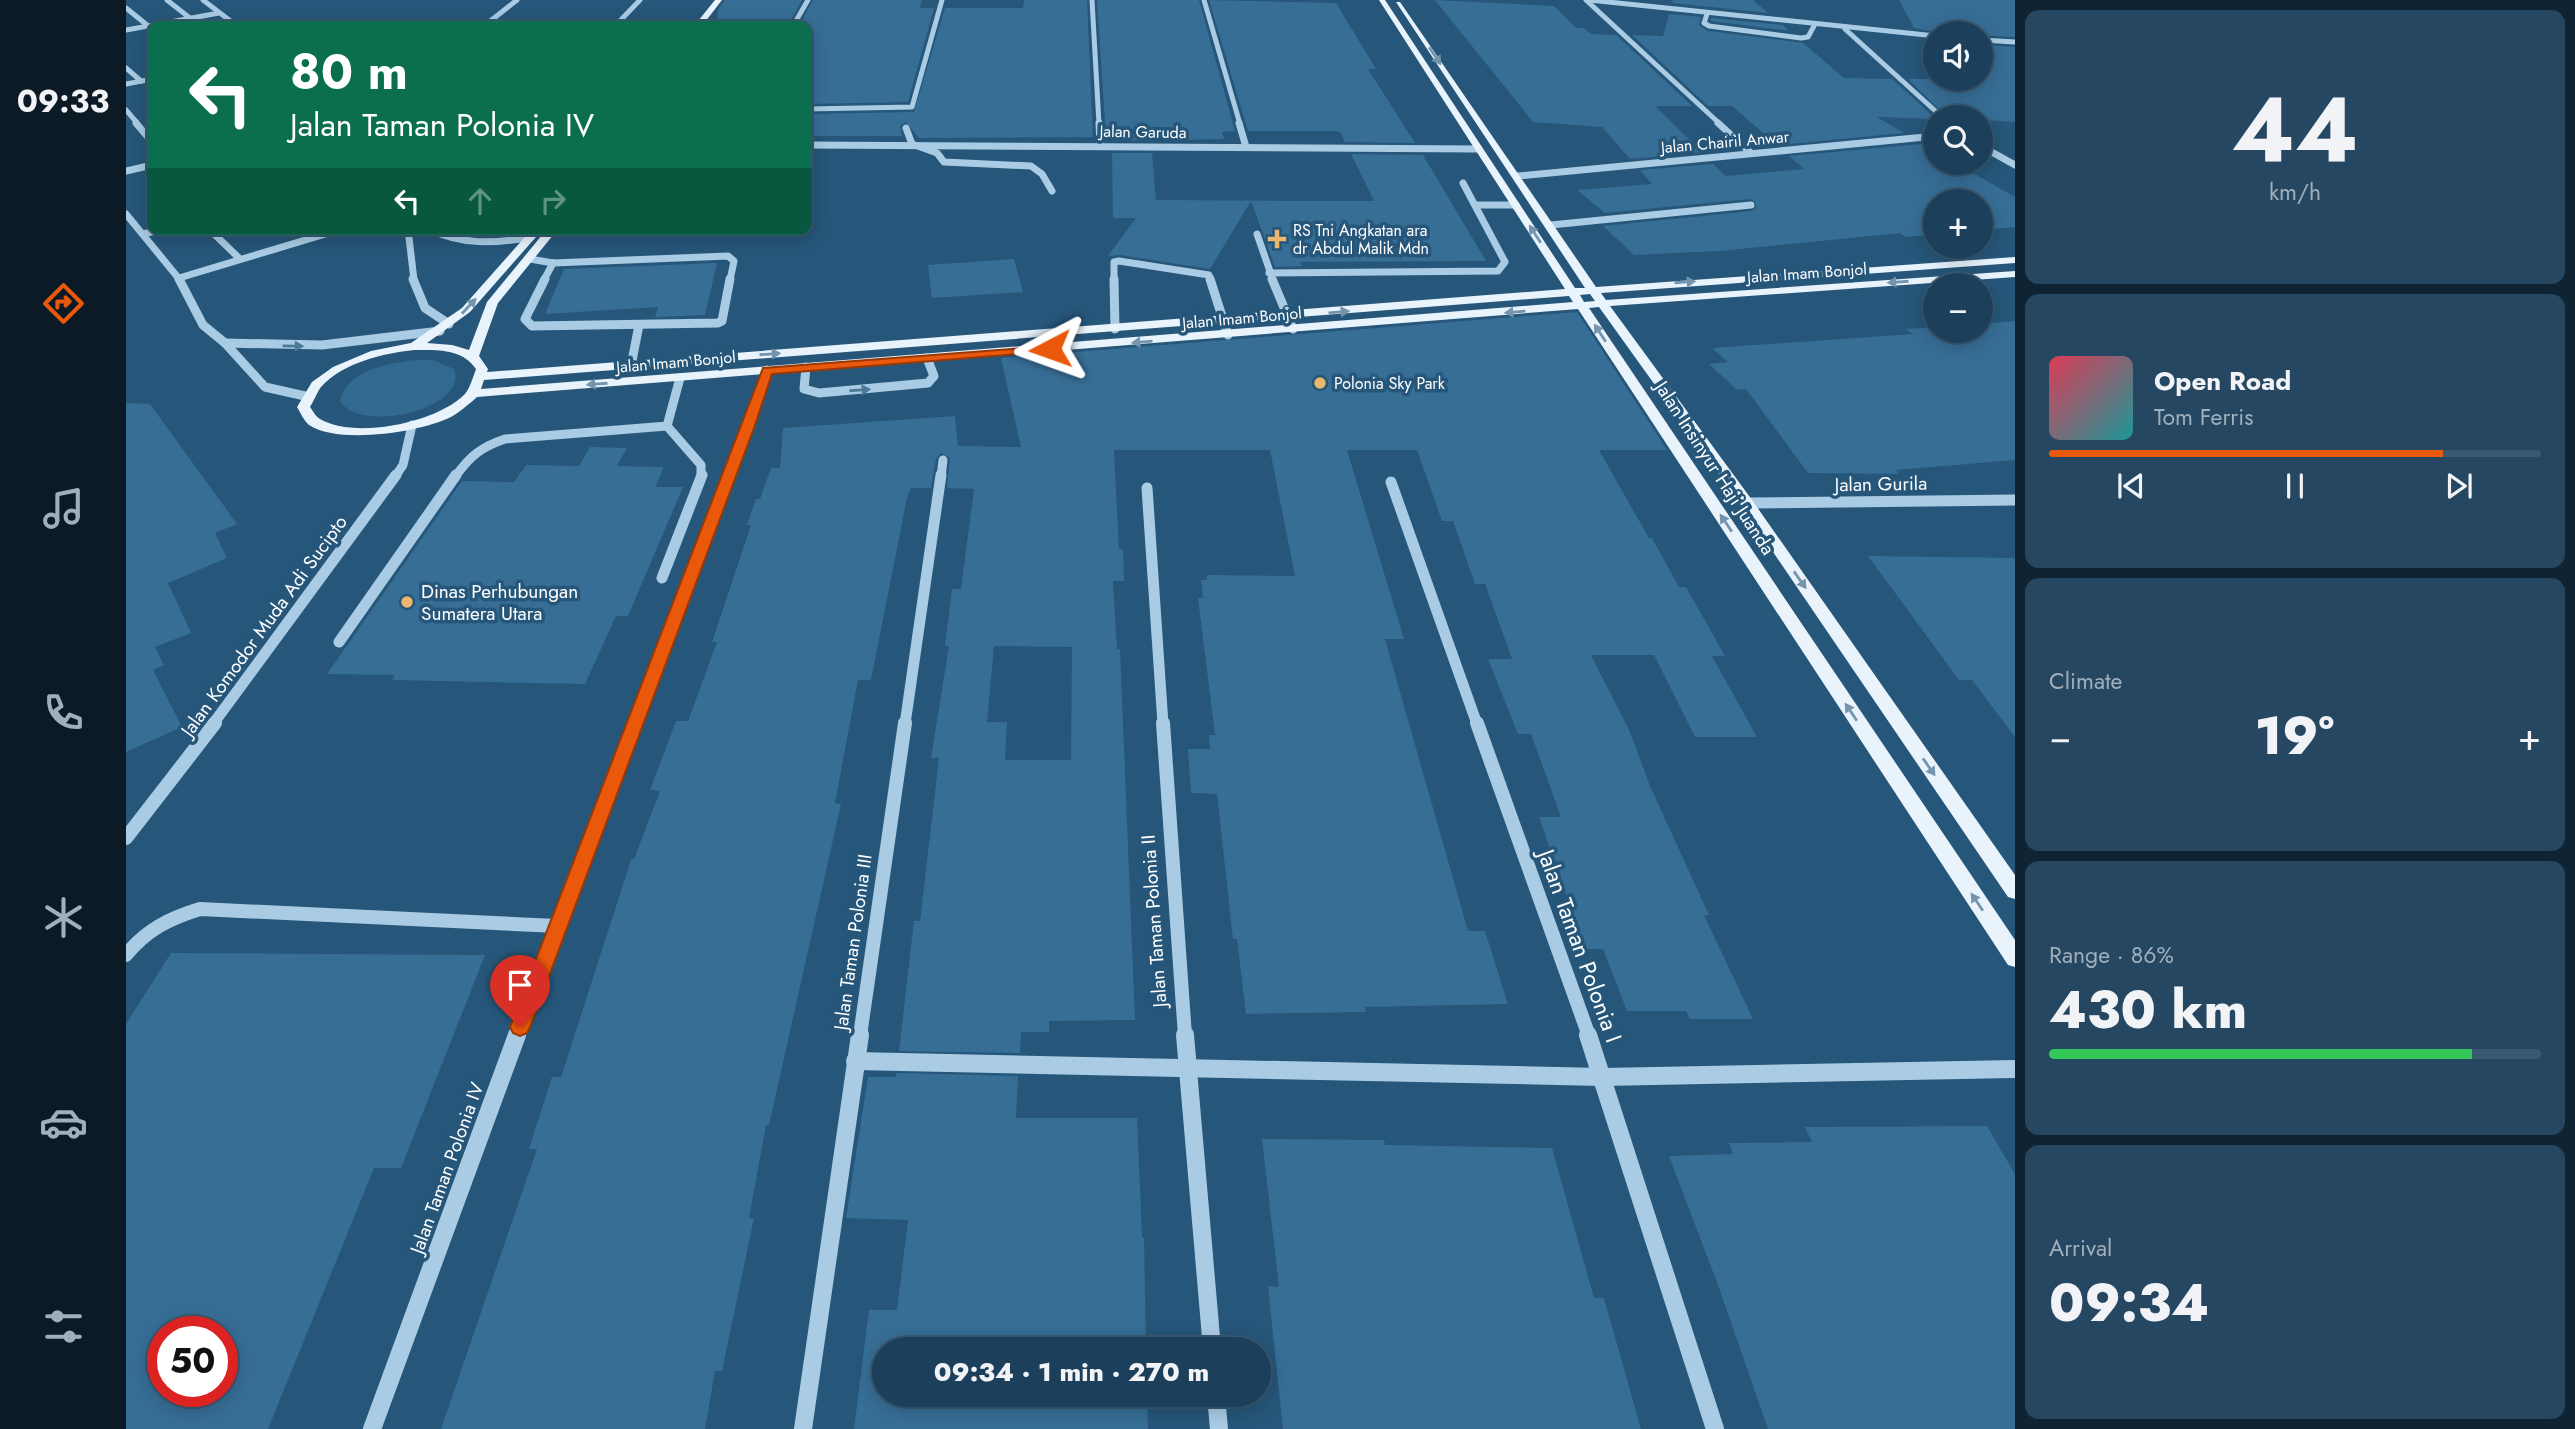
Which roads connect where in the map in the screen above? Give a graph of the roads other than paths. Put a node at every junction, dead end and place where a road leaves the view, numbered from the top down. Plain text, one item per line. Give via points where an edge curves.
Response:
1 (167, 0) edge
2 (203, 0) edge
3 (517, 0) edge
4 (640, 0) edge
5 (719, 0) edge
6 (808, 0) edge
7 (942, 0) edge
8 (1092, 0) edge
9 (1204, 0) edge
10 (1382, 0) edge
11 (1396, 0) edge
12 (1587, 0) edge
13 (126, 8) edge
14 (219, 13) junction
15 (1707, 14) junction
16 (190, 18) junction
17 (177, 21) edge
18 (194, 21) edge
19 (230, 21) edge
20 (490, 21) edge
21 (620, 21) edge
22 (702, 21) edge
23 (796, 21) edge
24 (147, 25) edge
25 (1814, 26) junction
26 (147, 27) edge
27 (1845, 29) junction
28 (126, 30) edge
29 (1923, 35) edge
30 (1993, 41) edge
31 (2015, 43) edge
32 (126, 68) edge
33 (147, 80) edge
34 (141, 81) junction
35 (126, 84) edge
36 (1929, 105) edge
37 (812, 109) edge
38 (126, 110) edge
39 (906, 128) dead end
40 (147, 136) edge
41 (1923, 137) edge
42 (912, 144) junction
43 (812, 145) edge
44 (1100, 146) junction
45 (1246, 147) junction
46 (1479, 149) junction
47 (1751, 153) junction
48 (1993, 153) edge
49 (2015, 165) edge
50 (147, 166) edge
51 (126, 171) edge
52 (1518, 176) junction
53 (1463, 183) dead end
54 (1052, 191) dead end
55 (1475, 205) junction
56 (1516, 205) junction
57 (1751, 205) dead end
58 (126, 214) edge
59 (1551, 225) junction
60 (147, 233) edge
61 (143, 234) junction
62 (1257, 234) dead end
63 (215, 235) edge
64 (322, 235) edge
65 (409, 235) edge
66 (442, 235) edge
67 (529, 235) edge
68 (533, 235) edge
69 (548, 235) edge
70 (530, 258) junction
71 (240, 259) junction
72 (2015, 260) edge
73 (553, 263) junction
74 (1946, 265) junction
75 (1269, 273) junction
76 (1959, 273) edge
77 (2015, 274) edge
78 (1993, 275) edge
79 (178, 278) junction
80 (1923, 280) edge
81 (1592, 289) junction
82 (1572, 292) junction
83 (1604, 305) junction
84 (1583, 306) junction
85 (1285, 316) junction
86 (1223, 321) junction
87 (639, 325) junction
88 (444, 328) junction
89 (1115, 328) junction
90 (1293, 329) junction
91 (1046, 334) junction
92 (1228, 335) junction
93 (225, 343) junction
94 (893, 345) junction
95 (414, 346) junction
96 (1050, 349) junction
97 (472, 356) junction
98 (927, 358) junction
99 (894, 361) junction
100 (631, 366) junction
101 (806, 368) junction
102 (767, 370) junction
103 (482, 376) junction
104 (680, 378) junction
105 (471, 394) junction
106 (305, 396) junction
107 (412, 425) junction
108 (667, 426) junction
109 (943, 460) dead end
110 (1391, 482) dead end
111 (1147, 488) dead end
112 (2015, 500) edge
113 (1747, 503) junction
114 (662, 578) dead end
115 (340, 642) dead end
116 (126, 838) edge
117 (2015, 891) edge
118 (557, 926) junction
119 (126, 955) edge
120 (2015, 958) edge
121 (855, 1061) junction
122 (1187, 1066) junction
123 (2015, 1069) edge
124 (1603, 1077) junction
125 (1211, 1337) edge
126 (1217, 1407) edge
127 (372, 1429) edge
128 (803, 1429) edge
129 (1219, 1429) edge
130 (1715, 1429) edge

1 - 16 street
2 - 14 street
3 - 20 street
4 - 21 street
5 - 22 main road
6 - 23 street
7 - 37 street via 912,107
8 - 44 street
9 - 45 street
10 - 46 main road, Jalan Insinyur Haji Juanda
11 -> 52 main road, Jalan Insinyur Haji Juanda
12 - 15 street
12 - 47 street
13 - 24 street
14 - 16 street
14 - 19 street
15 - 25 street
15 - 25 street via 1704,23 1709,26 1801,38 1808,37
16 - 17 street
16 - 18 street
25 - 27 street
26 - 28 street
27 - 29 street
27 - 36 street
30 - 31 street
32 - 34 street
33 - 34 street
34 - 35 street
38 - 40 street
39 - 42 street
41 - 47 street, Jalan Chairil Anwar
42 - 43 street, Jalan Garuda
42 - 44 street, Jalan Garuda
42 - 54 street via 937,153 944,162 1031,166
44 - 45 street, Jalan Garuda
45 - 46 street, Jalan Garuda
46 - 56 main road, Jalan Insinyur Haji Juanda
47 - 52 street, Jalan Chairil Anwar
48 - 49 street
50 - 51 street
52 - 59 main road, Jalan Insinyur Haji Juanda
53 - 55 street
55 - 56 street
55 - 75 street via 1505,262 1498,271
82 -> 56 main road, Jalan Insinyur Haji Juanda
57 - 59 street
58 - 61 street
59 - 81 main road, Jalan Insinyur Haji Juanda
60 - 61 street
61 - 79 street
62 - 75 street
63 - 71 street
64 - 71 street
65 - 88 street via 412,276 425,308
66 - 67 street via 460,243 500,244
88 -> 68 main road
69 - 70 main road
70 - 73 street
70 - 97 main road via 493,302
71 - 79 street
72 - 74 main road, Jalan Imam Bonjol
73 - 87 street via 526,319 532,326
73 - 87 street via 720,256 734,261 722,321
74 - 76 main road
81 -> 74 main road, Jalan Imam Bonjol
75 - 85 street
77 - 78 main road, Jalan Imam Bonjol
79 - 93 street via 203,325
80 -> 83 main road, Jalan Imam Bonjol
81 - 82 main road, Jalan Imam Bonjol
81 - 83 main road, Jalan Insinyur Haji Juanda
82 - 84 main road, Jalan Insinyur Haji Juanda
85 -> 82 main road, Jalan Imam Bonjol
83 - 84 main road, Jalan Imam Bonjol
83 - 113 main road, Jalan Insinyur Haji Juanda
84 -> 90 main road, Jalan Imam Bonjol
120 -> 84 main road, Jalan Insinyur Haji Juanda
85 - 86 main road, Jalan Imam Bonjol
85 - 90 street
86 - 89 main road, Jalan Imam Bonjol
86 - 89 street via 1209,275 1119,261 1114,262
86 - 92 street
87 - 100 street
93 -> 88 street via 322,345
88 - 95 main road
89 - 91 main road, Jalan Imam Bonjol
90 - 92 main road, Jalan Imam Bonjol
91 - 94 main road, Jalan Imam Bonjol
91 - 96 main road
92 -> 96 main road, Jalan Imam Bonjol
93 - 106 street via 265,387
94 - 99 main road
100 -> 94 main road, Jalan Imam Bonjol
95 - 97 main road via 452,348
95 - 106 main road via 339,368
96 - 98 main road, Jalan Imam Bonjol
97 - 103 main road
98 - 99 main road, Jalan Imam Bonjol
101 -> 98 street via 804,388 819,393 928,383 934,376
99 - 101 main road, Jalan Imam Bonjol
100 - 103 main road, Jalan Imam Bonjol
101 - 102 main road, Jalan Imam Bonjol
102 - 104 main road, Jalan Imam Bonjol
102 - 118 street, Jalan Taman Polonia IV
103 - 105 main road
104 -> 105 main road, Jalan Imam Bonjol
104 - 108 street
105 - 107 main road via 447,412
106 - 107 main road via 311,419 334,430 370,433
107 - 116 street, Jalan Komodor Muda Adi Sucipto via 403,465 275,644
108 - 114 street via 701,465 702,475
108 - 115 street via 505,439 483,446 467,460
109 - 121 street, Jalan Taman Polonia III
110 - 124 street, Jalan Taman Polonia I
111 - 122 street, Jalan Taman Polonia II
112 - 113 street, Jalan Gurila
113 -> 117 main road, Jalan Insinyur Haji Juanda
118 - 119 street via 200,909 168,918 137,939
118 - 127 street, Jalan Taman Polonia IV
121 - 122 street
121 - 128 street, Jalan Taman Polonia III
122 - 124 street
122 - 125 street, Jalan Taman Polonia II
123 - 124 street
124 - 130 street, Jalan Taman Polonia I
126 - 129 street

